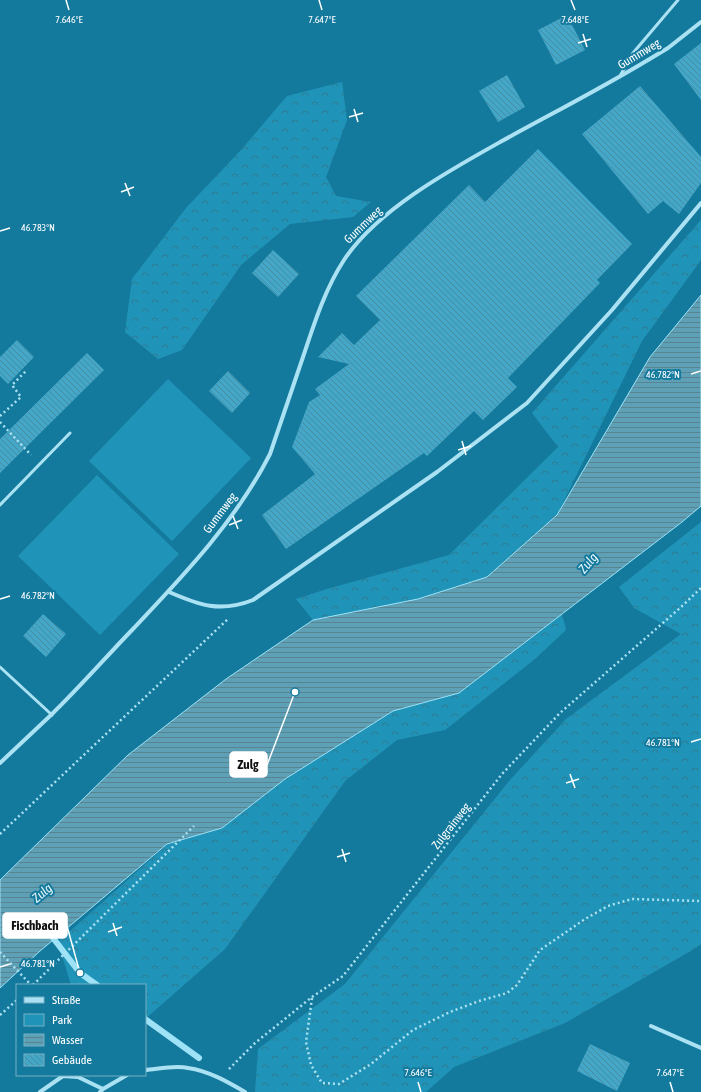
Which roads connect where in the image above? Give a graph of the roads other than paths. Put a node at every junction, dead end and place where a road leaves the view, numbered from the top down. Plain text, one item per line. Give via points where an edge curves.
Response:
1 (678, 0) edge
2 (701, 22) edge
3 (619, 78) junction
4 (701, 203) edge
5 (70, 433) dead end
6 (0, 505) edge
7 (169, 592) junction
8 (0, 667) edge
9 (52, 714) junction
10 (0, 763) edge
11 (651, 1026) dead end
12 (701, 1048) edge
13 (146, 1070) edge
14 (125, 1076) edge
15 (101, 1090) edge
16 (40, 1092) edge
17 (246, 1092) edge

1 - 3 lane via 633,53
2 - 3 street, Gummweg via 668,48
3 - 7 street, Gummweg via 463,163 407,199 370,228 355,244 329,286 315,319 270,454 246,495 217,535
4 - 7 street via 612,310 527,403 437,472 263,593 244,603 208,606
5 - 6 lane
7 - 9 street, Gummweg
8 - 9 lane
9 - 10 street, Gummweg
11 - 12 street
13 - 17 street via 188,1068 220,1078
14 - 15 street
15 - 16 street via 78,1077 62,1076

